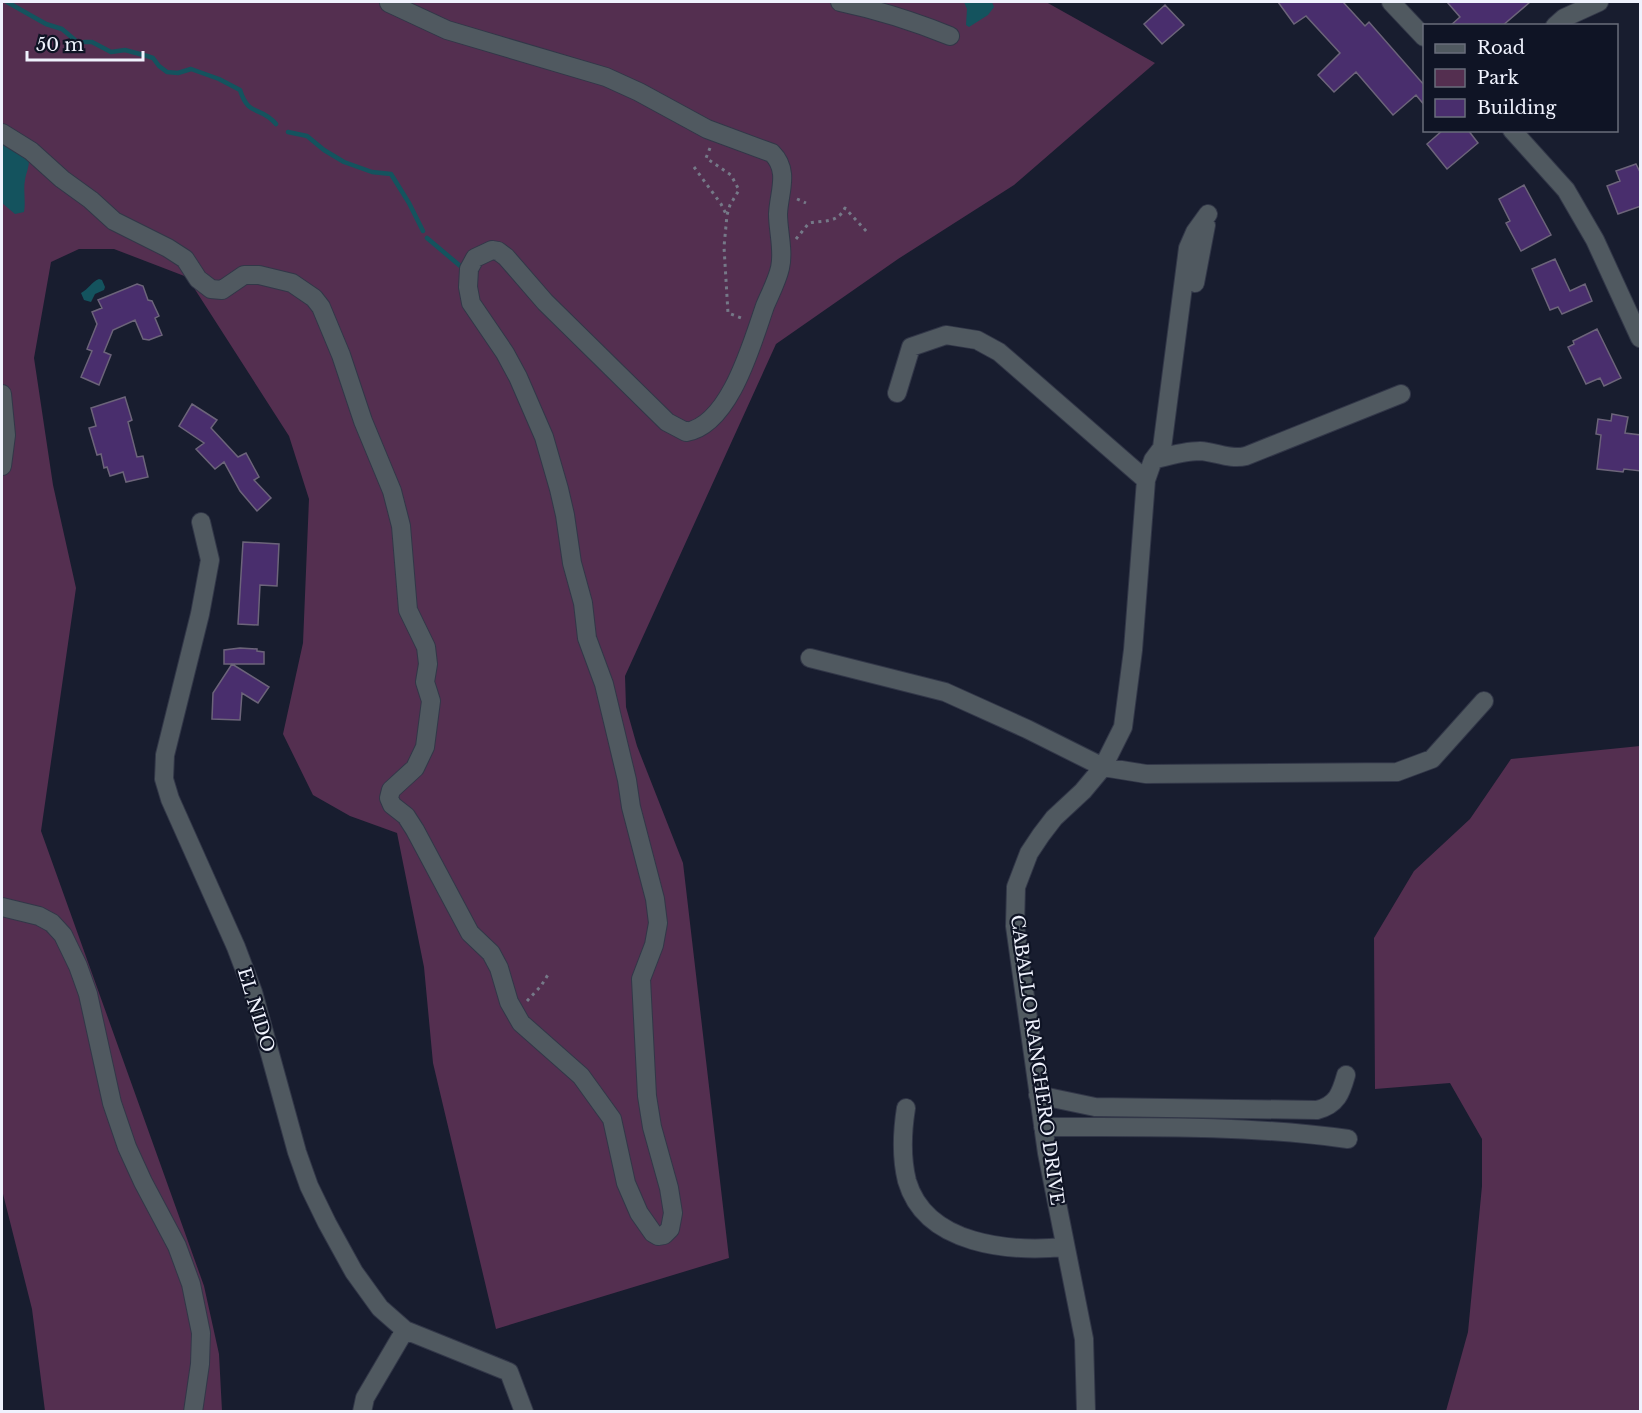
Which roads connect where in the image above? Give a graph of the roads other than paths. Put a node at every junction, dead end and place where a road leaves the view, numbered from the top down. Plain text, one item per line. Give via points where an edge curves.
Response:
1 (840, 2) edge
2 (1391, 2) edge
3 (1599, 2) edge
4 (389, 3) dead end
5 (1557, 24) edge
6 (1423, 35) edge
7 (950, 36) dead end
8 (1514, 132) edge
9 (2, 133) edge
10 (1208, 214) dead end
11 (1641, 338) edge
12 (897, 393) dead end
13 (2, 394) edge
14 (1401, 394) dead end
15 (1158, 454) junction
16 (2, 466) edge
17 (1146, 480) junction
18 (201, 522) dead end
19 (810, 658) dead end
20 (1484, 701) dead end
21 (1103, 766) junction
22 (2, 907) edge
23 (1347, 1075) dead end
24 (1038, 1095) junction
25 (906, 1108) dead end
26 (1043, 1127) junction
27 (1348, 1139) dead end
28 (1065, 1247) junction
29 (405, 1330) junction
30 (193, 1412) edge
31 (362, 1412) edge
32 (524, 1412) edge
33 (1086, 1412) edge

1 - 7 street via 873,8
2 - 6 street
3 - 5 street
4 - 9 street via 447,30 606,77 690,122 772,153 780,162 781,266 748,357 728,397 705,426 686,432 667,422 498,251 475,258 468,287 471,303 505,353 544,437 584,603 587,638 604,684 655,899 658,923 641,979 647,1096 674,1213 666,1234 653,1233 639,1213 626,1183 612,1119 582,1076 521,1023 509,1002 500,968 470,933 416,830 389,798 391,790 415,768 426,747 431,711 425,682 426,646 408,610 401,526 393,491 321,307 291,283 260,275 244,275 222,290 211,289 184,259 114,221 31,150
8 - 11 street via 1566,190 1595,240
10 - 15 street, CABALLO RANCHERO DRIVE via 1188,248
12 - 17 street via 911,347 946,335 977,340 999,352
13 - 16 street via 6,435
14 - 15 street via 1235,459 1198,451
15 - 17 street, CABALLO RANCHERO DRIVE
17 - 21 street, CABALLO RANCHERO DRIVE via 1128,698 1120,735
18 - 29 street, EL NIDO via 210,560 165,755 164,779 253,992 309,1186 354,1272 380,1308
19 - 21 street via 945,692
20 - 21 street via 1432,759 1397,772 1146,774
21 - 24 street, CABALLO RANCHERO DRIVE via 1041,835 1029,853 1016,887 1015,926
22 - 30 street via 52,923 63,935 78,966 112,1103 142,1182 177,1246 191,1284 201,1333
23 - 24 street via 1337,1100 1328,1108 1317,1110 1095,1107
24 - 26 street, CABALLO RANCHERO DRIVE
25 - 28 street via 902,1148 908,1184 937,1224 952,1233 1010,1249
26 - 27 street via 1191,1127
26 - 28 street, CABALLO RANCHERO DRIVE
28 - 33 street, CABALLO RANCHERO DRIVE via 1083,1339
29 - 31 street via 365,1398
29 - 32 street, EL NIDO via 509,1372

